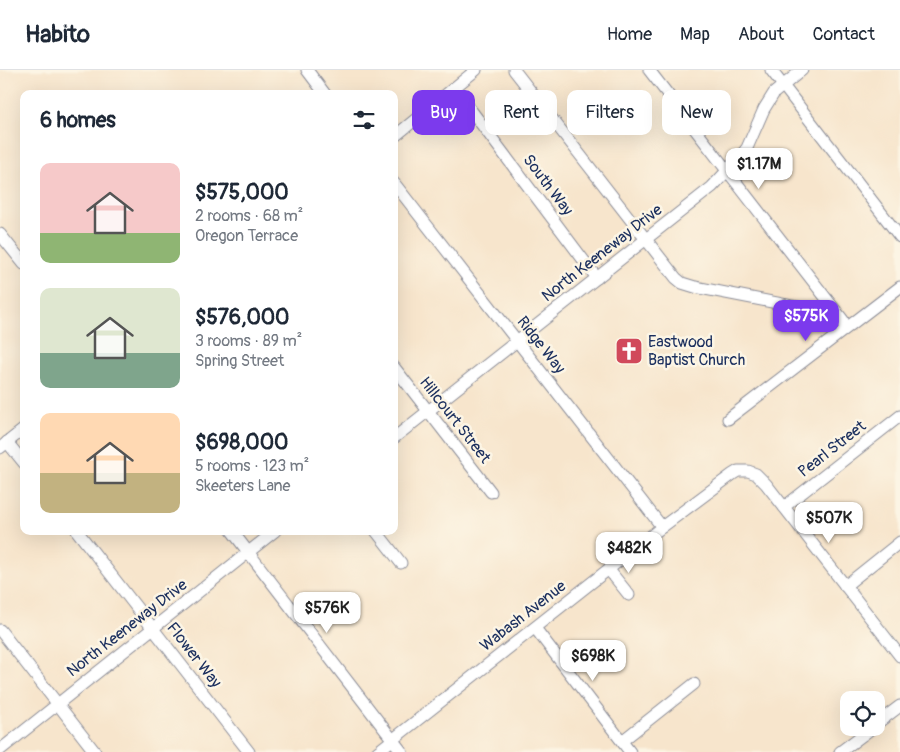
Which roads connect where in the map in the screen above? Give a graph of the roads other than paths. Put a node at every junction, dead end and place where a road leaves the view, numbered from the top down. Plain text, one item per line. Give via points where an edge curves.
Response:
1 (306, 70) edge
2 (476, 70) edge
3 (514, 70) edge
4 (649, 70) edge
5 (772, 70) edge
6 (802, 70) edge
7 (783, 85) junction
8 (455, 89) junction
9 (322, 90) edge
10 (398, 134) edge
11 (728, 171) junction
12 (398, 188) edge
13 (0, 234) edge
14 (900, 237) edge
15 (646, 239) junction
16 (20, 259) edge
17 (597, 278) junction
18 (900, 287) edge
19 (848, 326) junction
20 (517, 341) junction
21 (398, 372) edge
22 (428, 411) junction
23 (900, 416) edge
24 (728, 419) dead end
25 (20, 432) edge
26 (398, 435) edge
27 (4, 445) edge
28 (20, 459) edge
29 (491, 492) dead end
30 (784, 507) junction
31 (662, 527) junction
32 (80, 535) edge
33 (235, 535) edge
34 (270, 535) edge
35 (379, 535) edge
36 (900, 542) edge
37 (248, 552) junction
38 (401, 563) dead end
39 (609, 570) junction
40 (845, 586) junction
41 (629, 595) dead end
42 (153, 628) junction
43 (535, 628) junction
44 (0, 630) edge
45 (900, 656) edge
46 (694, 684) dead end
47 (58, 704) junction
48 (900, 706) edge
49 (885, 717) edge
50 (861, 736) edge
51 (393, 740) junction
52 (622, 741) junction
53 (0, 750) edge
54 (95, 752) edge
55 (249, 752) edge
56 (377, 752) edge
57 (402, 752) edge
58 (630, 752) edge
59 (840, 752) edge

1 - 9 street
2 - 8 street
3 - 15 street
4 - 11 street
5 - 7 street
6 - 7 street, North Keeneway Drive
7 - 11 street, North Keeneway Drive via 768,100 746,148
7 - 14 street
8 - 10 street
8 - 17 street, South Way
11 - 15 street, North Keeneway Drive
11 - 19 street
12 - 20 street, Ridge Way
13 - 16 street
15 - 17 street, North Keeneway Drive
15 - 19 street via 682,283 823,312
17 - 20 street, North Keeneway Drive
18 - 19 street
19 - 24 street
20 - 22 street, North Keeneway Drive
20 - 31 street, Ridge Way
21 - 22 street, Hillcourt Street
22 - 26 street, North Keeneway Drive
22 - 29 street, Hillcourt Street
23 - 30 street, Pearl Street
25 - 27 street
27 - 28 street
30 - 31 street, Wabash Avenue via 756,474 738,471
30 - 40 street
31 - 39 street, Wabash Avenue
32 - 42 street, Flower Way
33 - 37 street
34 - 37 street, North Keeneway Drive
35 - 38 street
36 - 40 street
37 - 42 street, North Keeneway Drive
37 - 51 street
39 - 41 street
39 - 43 street, Wabash Avenue
40 - 45 street
42 - 47 street, North Keeneway Drive
42 - 55 street, Flower Way
43 - 51 street, Wabash Avenue
43 - 52 street
44 - 47 street
46 - 52 street
47 - 53 street, North Keeneway Drive
47 - 54 street
48 - 49 street
50 - 59 street
51 - 56 street, Wabash Avenue
51 - 57 street
52 - 58 street

